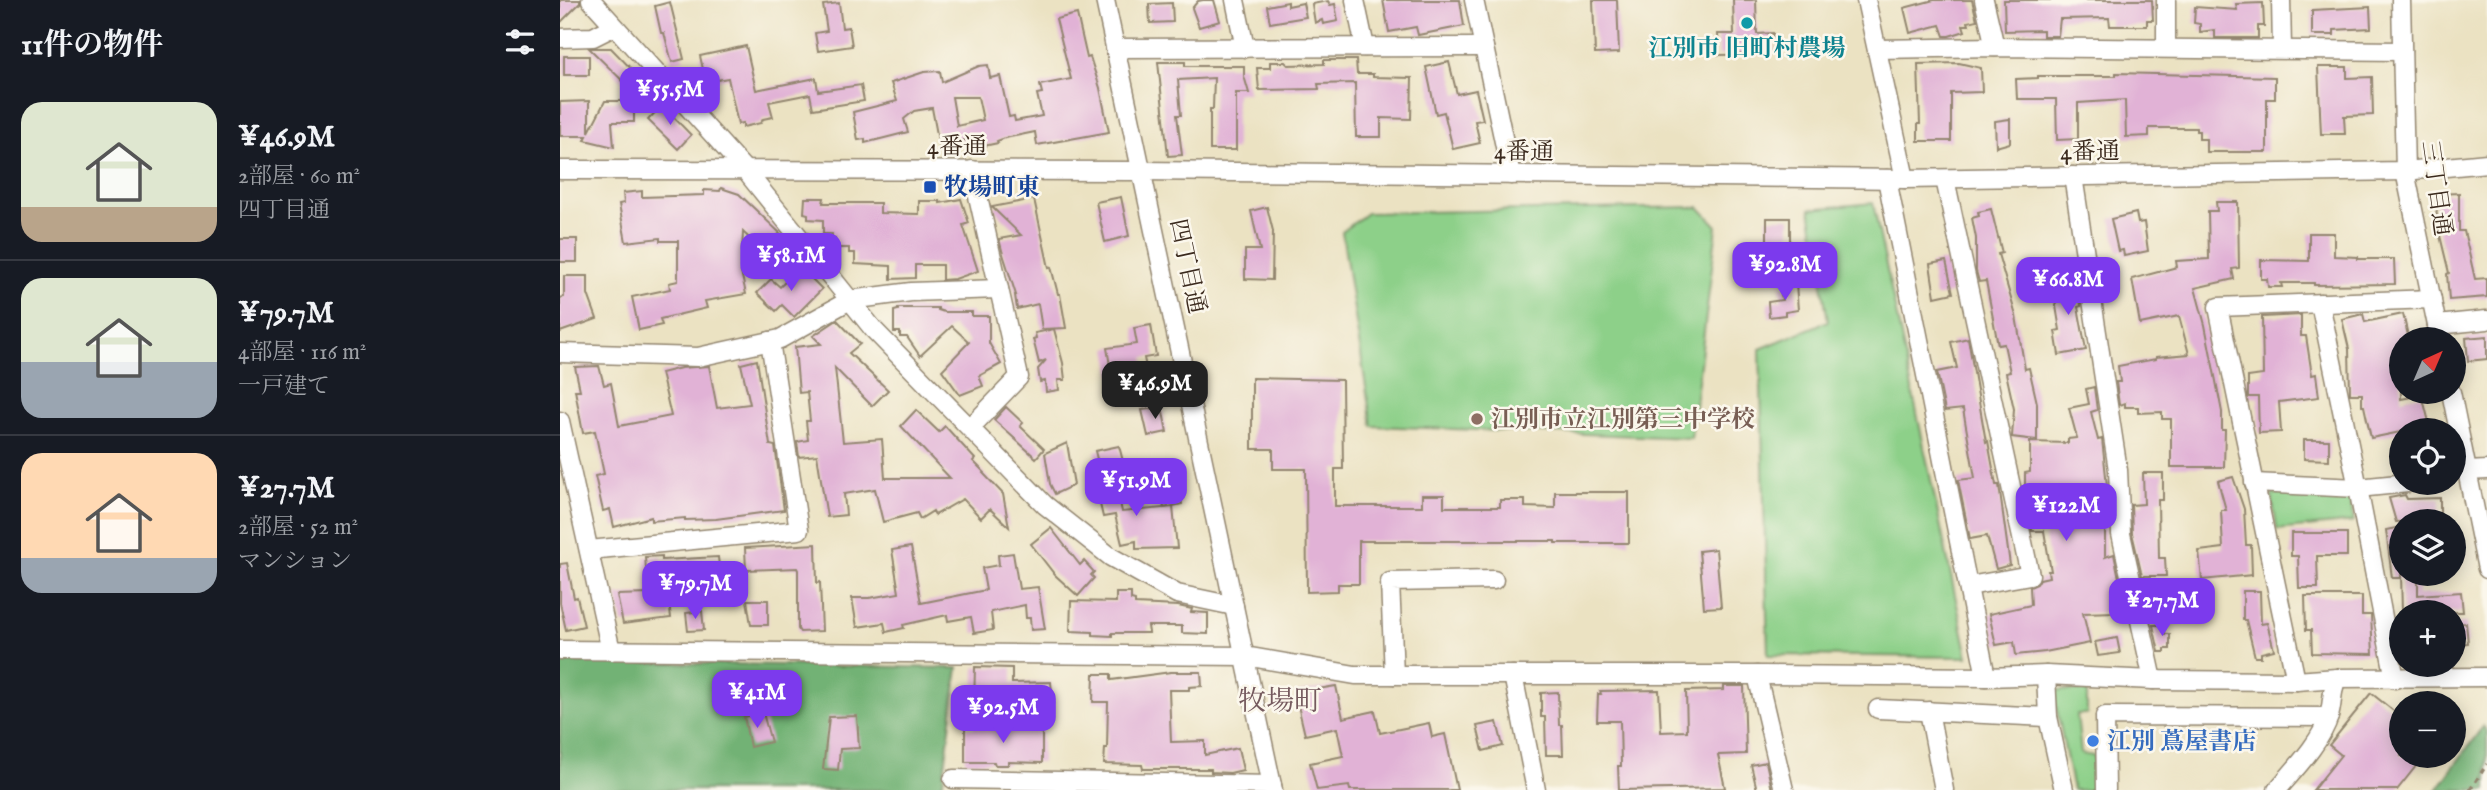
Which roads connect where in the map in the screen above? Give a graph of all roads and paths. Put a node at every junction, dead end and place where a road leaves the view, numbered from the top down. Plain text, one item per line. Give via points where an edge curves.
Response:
1 (591, 0) edge
2 (1105, 0) edge
3 (1235, 0) edge
4 (1355, 0) edge
5 (1474, 0) edge
6 (1866, 0) edge
7 (1984, 0) edge
8 (2166, 0) edge
9 (2281, 0) edge
10 (2401, 0) edge
11 (613, 27) junction
12 (560, 38) edge
13 (1365, 47) junction
14 (1484, 47) junction
15 (1995, 47) junction
16 (1115, 48) junction
17 (1244, 48) junction
18 (2166, 48) junction
19 (1877, 49) junction
20 (2282, 49) junction
21 (2402, 51) junction
22 (2487, 163) edge
23 (560, 170) edge
24 (745, 170) junction
25 (972, 170) junction
26 (2405, 170) junction
27 (1142, 171) junction
28 (1511, 175) junction
29 (2073, 176) junction
30 (1945, 178) junction
31 (1896, 179) junction
32 (999, 289) junction
33 (2432, 299) junction
34 (850, 300) junction
35 (2320, 303) junction
36 (2487, 320) edge
37 (2438, 327) edge
38 (2459, 327) edge
39 (770, 341) junction
40 (560, 353) edge
41 (560, 421) edge
42 (970, 428) junction
43 (2487, 470) edge
44 (2466, 475) edge
45 (2254, 483) junction
46 (2389, 485) edge
47 (2358, 488) junction
48 (2466, 488) edge
49 (589, 550) junction
50 (2487, 569) edge
51 (1494, 580) dead end
52 (1969, 586) junction
53 (1234, 606) junction
54 (560, 650) edge
55 (611, 651) junction
56 (1245, 656) junction
57 (1394, 675) junction
58 (1513, 675) junction
59 (1757, 675) junction
60 (2046, 675) junction
61 (1986, 677) junction
62 (2487, 677) edge
63 (2337, 678) junction
64 (2395, 679) junction
65 (2153, 680) junction
66 (2295, 681) junction
67 (1878, 709) dead end
68 (1928, 711) junction
69 (2329, 717) junction
70 (2048, 718) junction
71 (2487, 764) edge
72 (953, 779) dead end
73 (1272, 787) edge
74 (1536, 790) edge
75 (1784, 790) edge
76 (1944, 790) edge
77 (2064, 790) edge
78 (2106, 790) edge
79 (2277, 790) edge
80 (2470, 790) edge

1 - 11 street
2 - 16 street, 四丁目通
3 - 17 street
4 - 13 street
5 - 14 street
6 - 19 street
7 - 15 street
8 - 18 street
9 - 20 street
10 - 21 street, 三丁目通
11 - 12 street via 593,37
11 - 24 street
13 - 14 street
13 - 17 street
14 - 28 street
15 - 18 street
15 - 19 street
16 - 17 street
16 - 27 street, 四丁目通
18 - 20 street
19 - 31 street
20 - 21 street
21 - 26 street, 三丁目通
22 - 26 street, 4番通
23 - 24 street, 4番通
24 - 25 street, 4番通
24 - 34 street
25 - 27 street, 4番通
25 - 32 street
26 - 29 street, 4番通
26 - 33 street, 三丁目通
27 - 28 street, 4番通
27 - 53 street, 四丁目通
28 - 31 street, 4番通
29 - 30 street, 4番通
29 - 65 street via 2118,470 2120,534
30 - 31 street, 4番通
30 - 52 street via 2030,575
31 - 52 street
32 - 34 street
32 - 42 street via 1019,377
33 - 35 street
33 - 37 street, 三丁目通
34 - 39 street
34 - 42 street
35 - 45 street via 2218,307
35 - 47 street
36 - 38 street
39 - 40 street via 698,356
39 - 49 street via 799,530
41 - 49 street
42 - 53 street via 1045,505 1111,557 1177,594
43 - 44 street
45 - 47 street
45 - 66 street
46 - 47 street
47 - 64 street
48 - 50 street
49 - 55 street
51 - 57 street via 1390,582
52 - 61 street
53 - 56 street, 四丁目通
54 - 55 street
55 - 56 street
56 - 57 street via 1355,675
56 - 73 street, 四丁目通
57 - 58 street
58 - 59 street
58 - 74 street
59 - 61 street
59 - 75 street
60 - 61 street
60 - 65 street
60 - 70 street
62 - 64 street
63 - 64 street
63 - 66 street
63 - 69 street
65 - 66 street
67 - 68 street
68 - 70 street
68 - 76 street
69 - 78 street via 2105,716
69 - 79 street via 2310,750
70 - 77 street
71 - 80 path
72 - 73 street

